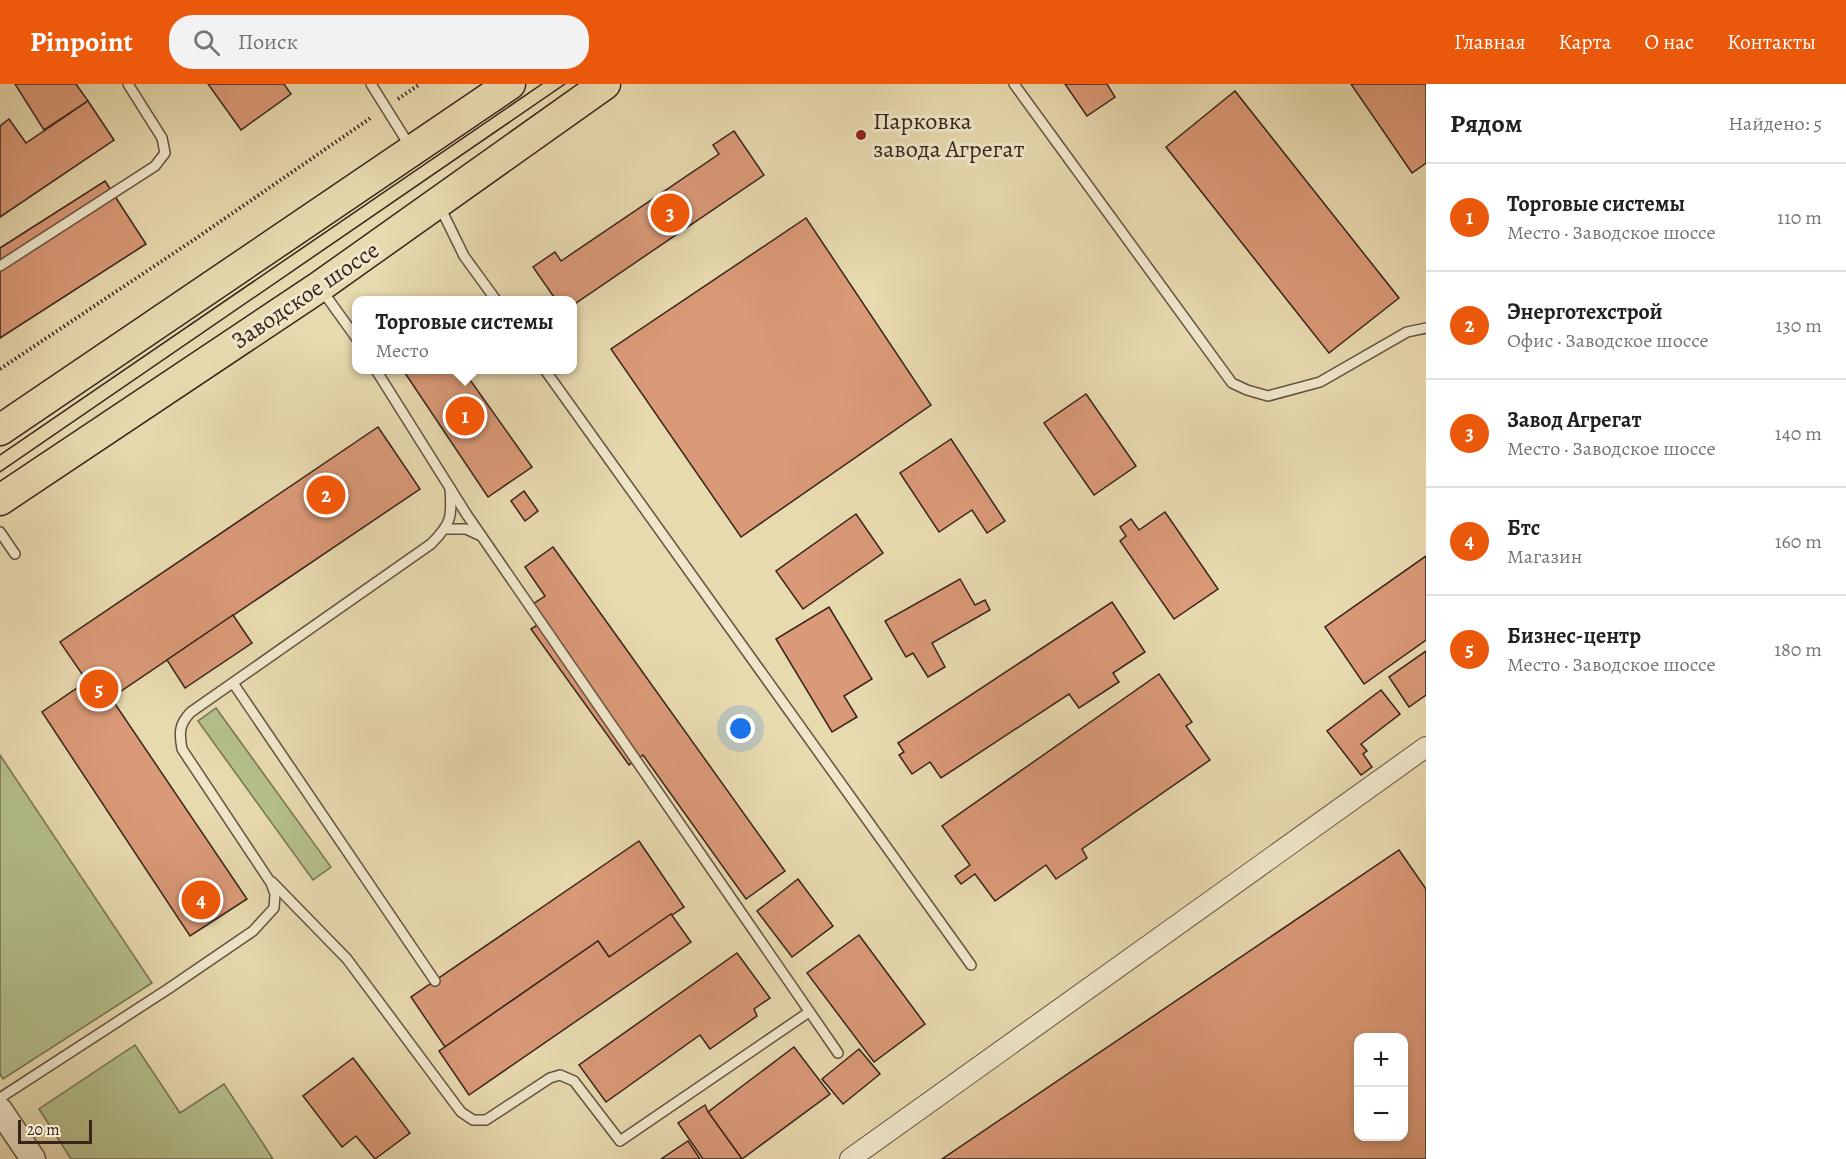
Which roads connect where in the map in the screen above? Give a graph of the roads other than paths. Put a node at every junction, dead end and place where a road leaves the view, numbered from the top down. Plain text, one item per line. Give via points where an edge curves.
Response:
1 (128, 84) edge
2 (370, 84) edge
3 (510, 84) edge
4 (605, 84) edge
5 (1014, 84) edge
6 (412, 150) junction
7 (438, 203) junction
8 (0, 266) edge
9 (319, 287) junction
10 (493, 296) edge
11 (1426, 328) edge
12 (352, 332) edge
13 (379, 374) edge
14 (549, 374) edge
15 (0, 430) edge
16 (450, 488) junction
17 (0, 500) edge
18 (446, 530) junction
19 (0, 532) edge
20 (481, 536) junction
21 (15, 554) dead end
22 (233, 683) junction
23 (1425, 750) edge
24 (267, 878) junction
25 (971, 965) dead end
26 (435, 981) dead end
27 (809, 1012) junction
28 (838, 1053) dead end
29 (0, 1098) edge
30 (0, 1110) edge
31 (33, 1159) edge
32 (850, 1159) edge

1 - 8 lane via 162,138 165,153 156,166
2 - 6 lane
3 - 6 main road
4 - 7 main road, Заводское шоссе
5 - 11 lane via 1232,383 1268,396 1320,382 1407,332
6 - 15 main road
7 - 9 main road, Заводское шоссе
7 - 10 lane via 464,256
9 - 12 lane
9 - 17 main road, Заводское шоссе
13 - 16 lane
14 - 25 lane
16 - 18 lane
16 - 20 lane
18 - 20 lane via 466,529
18 - 22 lane
19 - 21 lane
20 - 27 lane
22 - 24 lane via 182,722 182,749
22 - 26 lane
23 - 32 street
24 - 27 lane via 347,959 461,1112 473,1120 486,1120 560,1075 574,1081 620,1141
24 - 29 lane via 275,894 274,908 253,931
27 - 28 lane
30 - 31 street

